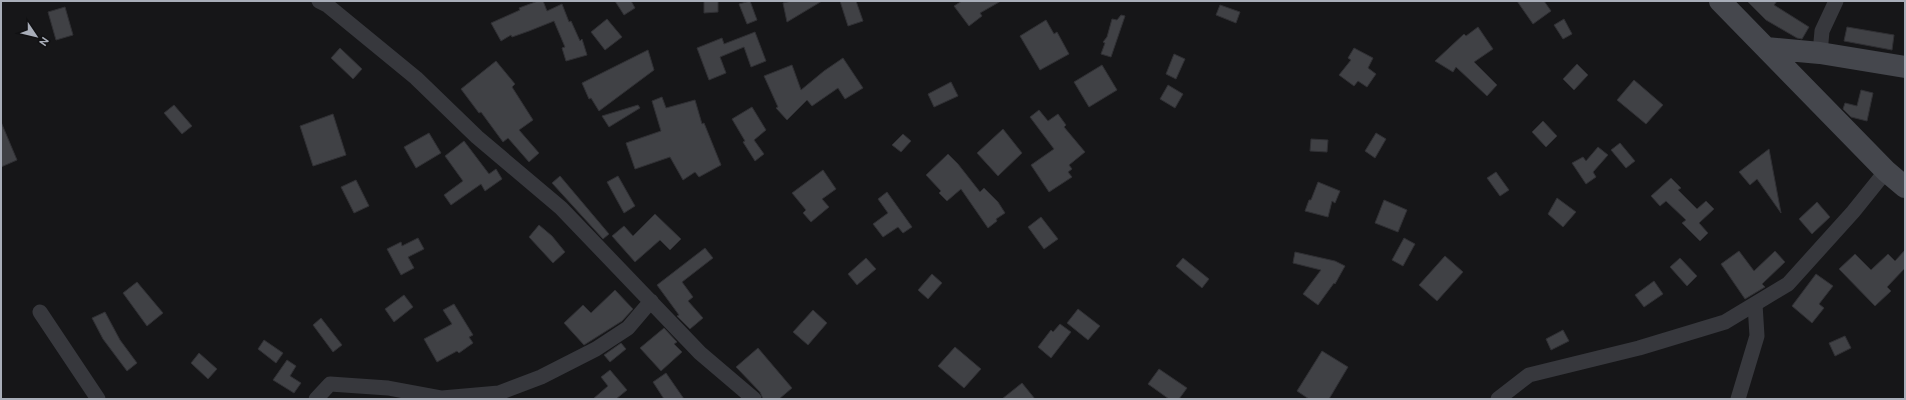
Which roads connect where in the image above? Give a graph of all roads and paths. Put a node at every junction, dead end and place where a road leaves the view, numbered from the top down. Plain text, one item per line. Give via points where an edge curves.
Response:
1 (318, 1) edge
2 (1720, 1) edge
3 (1836, 1) edge
4 (1766, 48) junction
5 (1820, 53) junction
6 (1905, 67) edge
7 (1886, 171) junction
8 (1905, 187) edge
9 (651, 301) junction
10 (1755, 304) junction
11 (40, 312) dead end
12 (98, 399) edge
13 (316, 399) edge
14 (754, 399) edge
15 (1498, 399) edge
16 (1738, 399) edge

1 - 9 street via 327,5 416,78 477,137 561,208
2 - 4 street
3 - 5 street via 1822,30
4 - 5 street
4 - 7 street
5 - 6 street
7 - 8 street
7 - 10 street via 1788,284
9 - 13 street via 628,328 596,349 541,377 499,393 442,398 388,388 330,384
9 - 14 street via 700,352
10 - 15 street via 1725,322 1639,348 1529,375
10 - 16 street via 1757,336
11 - 12 street

